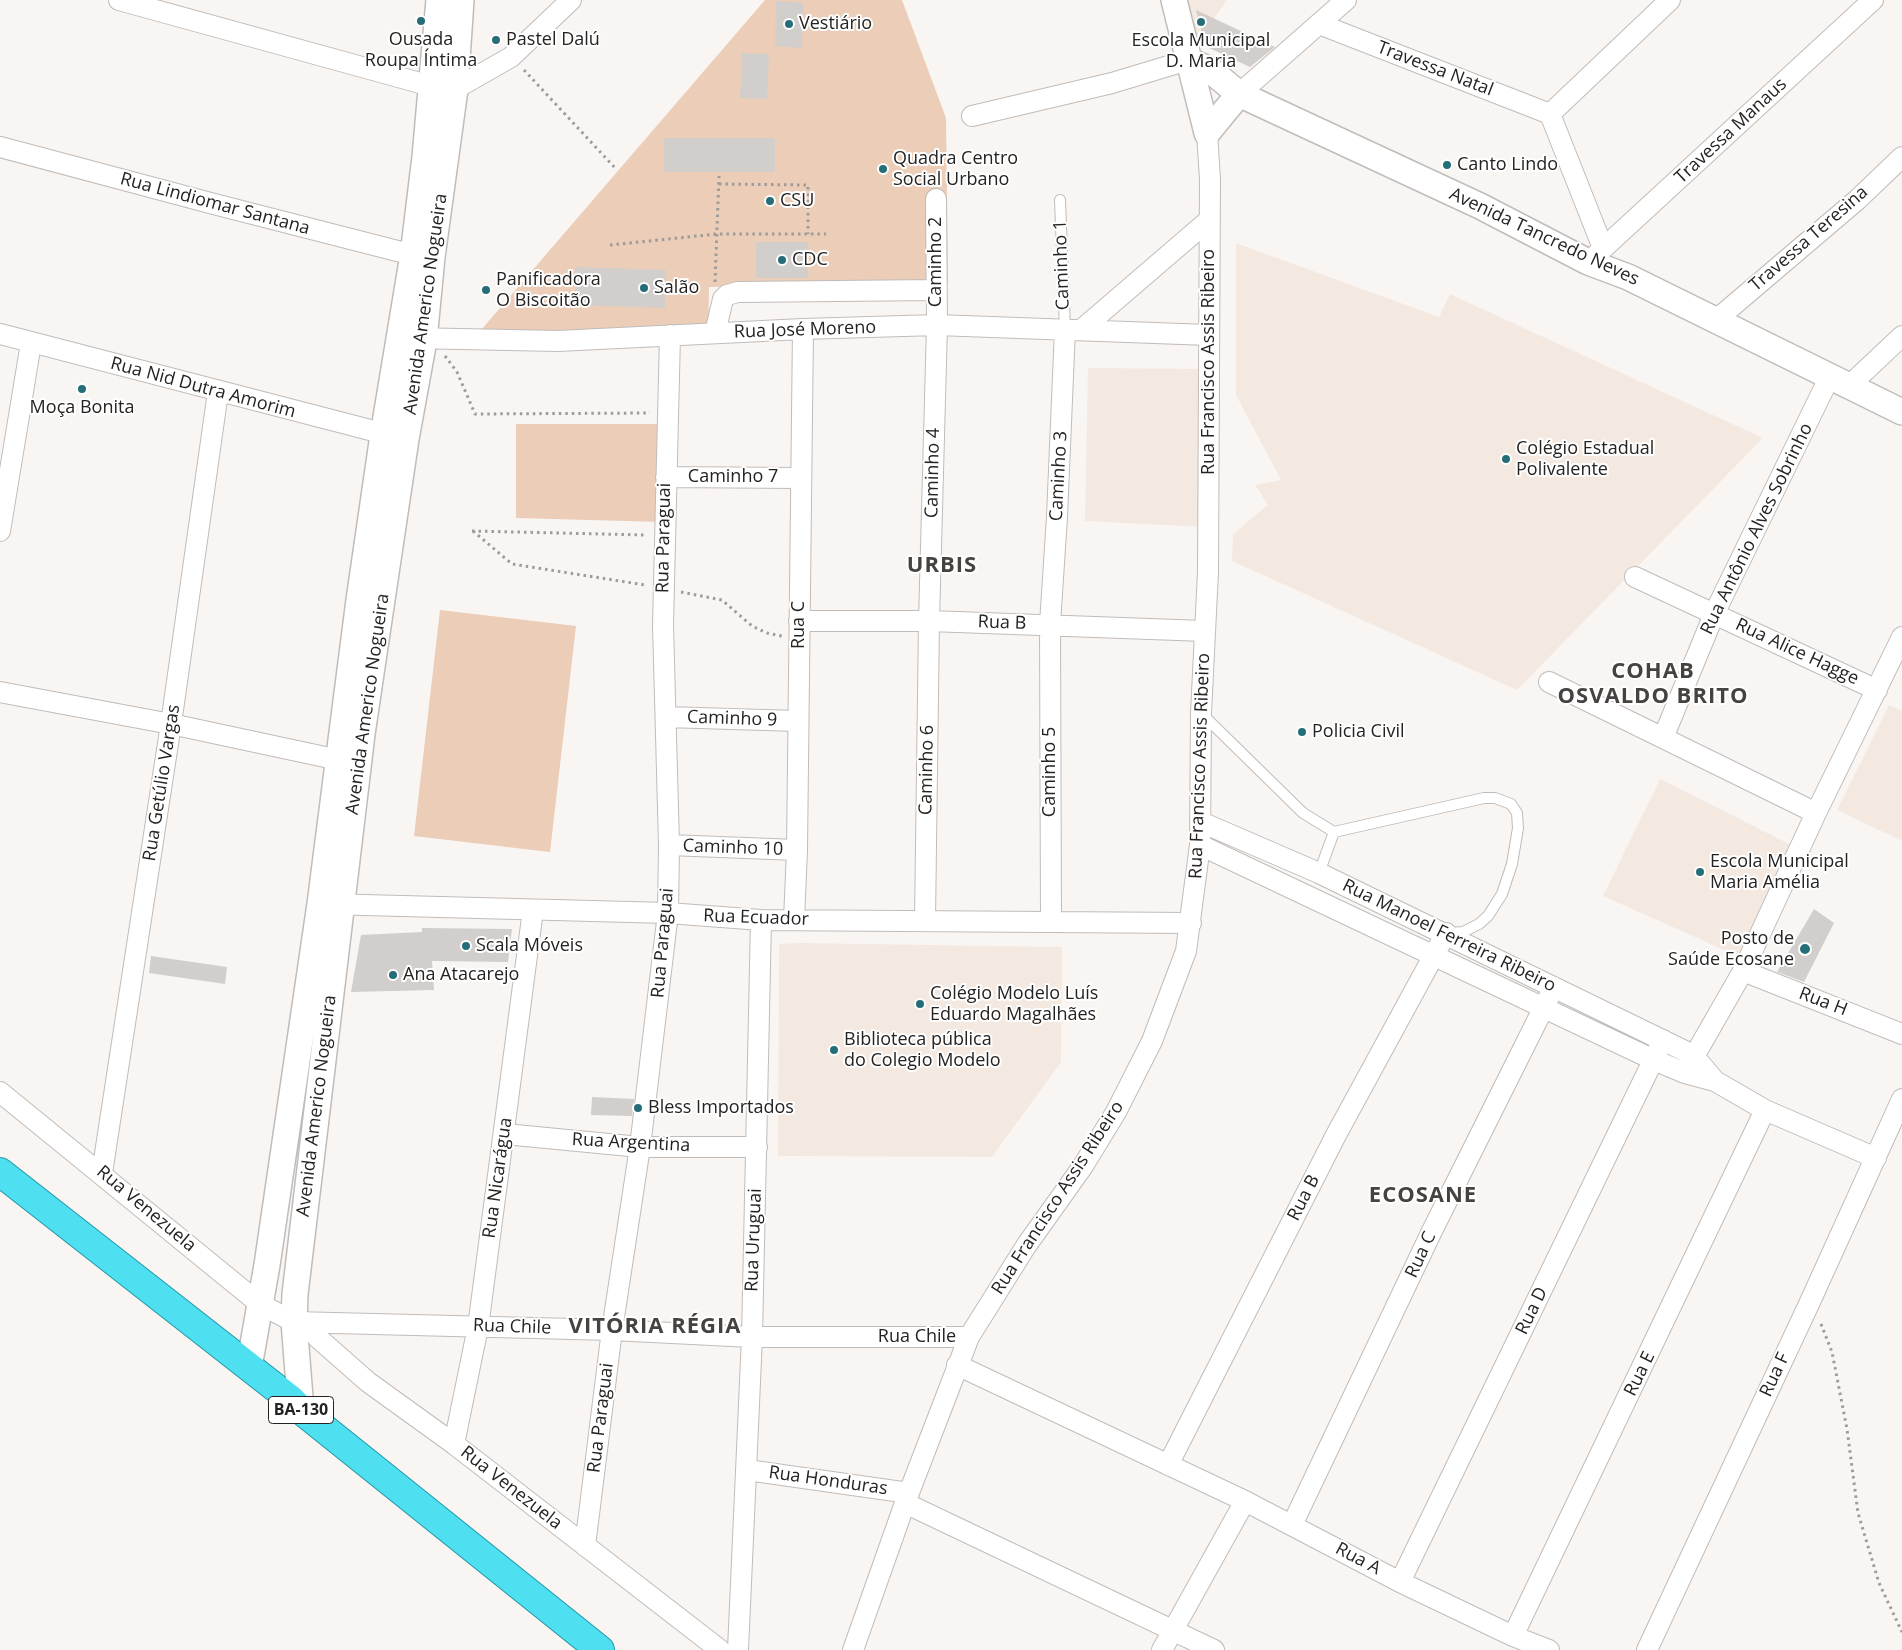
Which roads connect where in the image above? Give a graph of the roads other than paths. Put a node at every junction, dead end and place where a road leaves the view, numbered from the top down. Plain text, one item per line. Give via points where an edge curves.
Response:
1 (119, 0) edge
2 (439, 0) edge
3 (461, 0) edge
4 (571, 0) edge
5 (1174, 0) edge
6 (1346, 0) edge
7 (1670, 0) edge
8 (1873, 0) edge
9 (1319, 24) junction
10 (1188, 60) junction
11 (431, 86) junction
12 (455, 89) junction
13 (1239, 94) junction
14 (1550, 114) junction
15 (972, 116) dead end
16 (1207, 132) junction
17 (0, 147) edge
18 (1902, 157) edge
19 (936, 199) dead end
20 (1060, 200) dead end
21 (1209, 220) junction
22 (1596, 255) junction
23 (422, 256) junction
24 (936, 290) junction
25 (1716, 320) junction
26 (936, 325) junction
27 (802, 329) junction
28 (1073, 329) junction
29 (715, 333) junction
30 (0, 334) edge
31 (670, 335) junction
32 (1209, 335) junction
33 (1902, 336) edge
34 (412, 339) junction
35 (31, 343) junction
36 (1840, 381) junction
37 (218, 392) junction
38 (1902, 412) edge
39 (395, 437) junction
40 (666, 477) junction
41 (800, 478) junction
42 (0, 531) edge
43 (1635, 577) dead end
44 (1715, 612) junction
45 (799, 621) junction
46 (929, 621) junction
47 (1050, 624) junction
48 (1205, 631) junction
49 (1902, 637) edge
50 (1549, 682) dead end
51 (1878, 690) junction
52 (0, 692) edge
53 (1202, 713) junction
54 (666, 717) junction
55 (798, 721) junction
56 (171, 724) junction
57 (1664, 738) junction
58 (349, 762) junction
59 (1816, 813) junction
60 (1201, 822) junction
61 (1334, 832) junction
62 (669, 845) junction
63 (1200, 845) junction
64 (797, 850) junction
65 (1319, 873) junction
66 (330, 905) junction
67 (534, 910) junction
68 (668, 913) junction
69 (761, 920) junction
70 (794, 920) junction
71 (925, 920) junction
72 (1051, 921) junction
73 (1191, 923) junction
74 (1446, 933) junction
75 (1435, 955) junction
76 (1743, 971) junction
77 (1554, 987) junction
78 (1544, 1007) junction
79 (1902, 1034) edge
80 (1663, 1040) junction
81 (1693, 1054) junction
82 (1654, 1060) junction
83 (1685, 1073) junction
84 (1715, 1081) junction
85 (0, 1092) edge
86 (1902, 1099) edge
87 (1765, 1110) junction
88 (505, 1134) junction
89 (640, 1147) junction
90 (757, 1147) junction
91 (1876, 1158) junction
92 (0, 1172) edge
93 (102, 1173) junction
94 (278, 1194) junction
95 (307, 1197) junction
96 (260, 1304) junction
97 (300, 1322) junction
98 (478, 1326) junction
99 (612, 1330) junction
100 (752, 1337) junction
101 (970, 1337) junction
102 (957, 1365) junction
103 (249, 1367) junction
104 (301, 1410) junction
105 (454, 1444) junction
106 (1168, 1465) junction
107 (747, 1470) junction
108 (907, 1498) junction
109 (1245, 1501) junction
110 (1292, 1525) junction
111 (585, 1546) junction
112 (1400, 1582) junction
113 (1173, 1630) junction
114 (1513, 1636) junction
115 (1543, 1649) edge
116 (600, 1650) edge
117 (720, 1650) edge
118 (738, 1650) edge
119 (853, 1650) edge
120 (1162, 1650) edge
121 (1214, 1650) edge
122 (1646, 1650) edge

1 - 11 street
2 - 11 street, Avenida Americo Nogueira
3 - 12 street, Avenida Americo Nogueira
4 - 12 street via 511,57
5 - 10 street
6 - 9 street
7 - 14 street
8 - 22 street, Travessa Manaus
9 - 13 street
9 - 14 street, Travessa Natal
10 - 13 street, Avenida Tancredo Neves via 1210,70
10 - 15 street via 1112,83
10 - 16 street
11 - 12 street
11 - 23 street, Avenida Americo Nogueira
12 - 23 street, Avenida Americo Nogueira
13 - 16 street
13 - 22 street, Avenida Tancredo Neves via 1480,206
14 - 22 street
16 - 21 street, Rua Francisco Assis Ribeiro
17 - 23 street, Rua Lindiomar Santana
18 - 25 street, Travessa Teresina via 1857,200
19 - 24 street, Caminho 2
20 - 28 lane, Caminho 1
21 - 28 street
21 - 32 street, Rua Francisco Assis Ribeiro
22 - 25 street, Avenida Tancredo Neves via 1628,277
23 - 34 street, Avenida Americo Nogueira
24 - 26 street, Caminho 2
24 - 29 street via 738,292 723,299
25 - 36 street, Avenida Tancredo Neves
26 - 27 street, Rua José Moreno
26 - 28 street, Rua José Moreno
26 - 46 street, Caminho 4
27 - 29 street, Rua José Moreno
27 - 41 street, Rua C
28 - 32 street, Rua José Moreno
28 - 47 street, Caminho 3
29 - 31 street, Rua José Moreno
30 - 35 street, Rua Nid Dutra Amorim
31 - 34 street, Rua José Moreno via 558,341
31 - 40 street, Rua Paraguai
32 - 48 street, Rua Francisco Assis Ribeiro
33 - 36 street
34 - 39 street, Avenida Americo Nogueira
35 - 37 street, Rua Nid Dutra Amorim
35 - 42 street
36 - 38 street, Avenida Tancredo Neves
36 - 44 street, Rua Antônio Alves Sobrinho
37 - 39 street, Rua Nid Dutra Amorim
37 - 56 street, Rua Getúlio Vargas
39 - 58 street, Avenida Americo Nogueira
40 - 41 street, Caminho 7
40 - 54 street, Rua Paraguai via 663,588
41 - 45 street, Rua C
43 - 44 street, Rua Alice Hagge
44 - 51 street, Rua Alice Hagge
44 - 57 street, Rua Antônio Alves Sobrinho
45 - 46 street, Rua B
45 - 55 street, Rua C
46 - 47 street, Rua B
46 - 71 street, Caminho 6
47 - 48 street, Rua B
47 - 72 street, Caminho 5
48 - 53 street, Rua Francisco Assis Ribeiro
49 - 51 street
50 - 57 street
51 - 59 street
52 - 56 street
53 - 60 street, Rua Francisco Assis Ribeiro
53 - 61 lane via 1303,813
54 - 55 street, Caminho 9
54 - 62 street, Rua Paraguai
55 - 64 street, Rua C
56 - 58 street
56 - 93 street, Rua Getúlio Vargas
57 - 59 street
58 - 66 street, Avenida Americo Nogueira
59 - 76 street
60 - 63 street, Rua Francisco Assis Ribeiro
60 - 65 street, Rua Manoel Ferreira Ribeiro
61 - 65 lane
61 - 74 lane via 1484,798 1511,804 1517,813 1518,828 1512,864 1502,894 1479,924 1463,932
62 - 64 street, Caminho 10
62 - 68 street, Rua Paraguai
63 - 73 street, Rua Francisco Assis Ribeiro
63 - 75 street, Rua Manoel Ferreira Ribeiro
64 - 70 street, Rua C
65 - 74 street, Rua Manoel Ferreira Ribeiro
66 - 67 street, Rua Ecuador
66 - 94 street, Avenida Americo Nogueira
66 - 95 street, Avenida Americo Nogueira
67 - 68 street, Rua Ecuador
67 - 88 street, Rua Nicarágua
68 - 69 street, Rua Ecuador
68 - 89 street, Rua Paraguai
69 - 70 street, Rua Ecuador
69 - 90 street, Rua Uruguai
70 - 71 street, Rua Ecuador
71 - 72 street, Rua Ecuador
72 - 73 street, Rua Ecuador
73 - 101 street, Rua Francisco Assis Ribeiro via 1186,951 1170,999 1116,1112 1083,1166 1026,1246
74 - 75 street, Rua B
74 - 77 street, Rua Manoel Ferreira Ribeiro
75 - 78 street, Rua Manoel Ferreira Ribeiro
75 - 106 street, Rua B via 1336,1135
76 - 79 street, Rua H
76 - 81 street
77 - 78 street, Rua C
77 - 80 street, Rua Manoel Ferreira Ribeiro
78 - 82 street, Rua Manoel Ferreira Ribeiro
78 - 110 street, Rua C via 1430,1234
80 - 81 street, Rua Manoel Ferreira Ribeiro
80 - 82 street, Rua D
81 - 83 street
81 - 84 street, Rua Manoel Ferreira Ribeiro
82 - 83 street, Rua Manoel Ferreira Ribeiro
82 - 112 street, Rua D
83 - 84 street, Rua Manoel Ferreira Ribeiro
84 - 87 street, Rua Manoel Ferreira Ribeiro
85 - 93 street, Rua Venezuela
86 - 91 street, Rua F
87 - 91 street, Rua Manoel Ferreira Ribeiro
87 - 114 street, Rua E
88 - 89 street, Rua Argentina
88 - 98 street, Rua Nicarágua
89 - 90 street, Rua Argentina
89 - 99 street, Rua Paraguai
90 - 100 street, Rua Uruguai
91 - 122 street, Rua F
92 - 103 highway, BA-130
93 - 96 street, Rua Venezuela
94 - 95 street
94 - 96 street, Avenida Americo Nogueira
95 - 97 street, Avenida Americo Nogueira via 295,1294
96 - 97 street, Rua Venezuela
96 - 103 street, Avenida Americo Nogueira
97 - 98 street, Rua Chile
97 - 104 street, Avenida Americo Nogueira
97 - 105 street, Rua Venezuela via 354,1371
98 - 99 street, Rua Chile
98 - 105 street, Rua Nicarágua
99 - 100 street, Rua Chile
99 - 111 street, Rua Paraguai
100 - 101 street, Rua Chile
100 - 107 street, Rua Uruguai
101 - 102 street, Rua Francisco Assis Ribeiro
102 - 106 street, Rua Chile
102 - 108 street, Rua Francisco Assis Ribeiro
103 - 104 highway, BA-130
104 - 116 highway, BA-130
105 - 111 street, Rua Venezuela
106 - 109 street, Rua A
107 - 108 street, Rua Honduras
107 - 118 street, Rua Uruguai
108 - 113 street, Rua Honduras
108 - 119 street, Rua Francisco Assis Ribeiro
109 - 110 street, Rua A
109 - 113 street
110 - 112 street, Rua A
111 - 117 street, Rua Venezuela
112 - 114 street, Rua A
113 - 120 street
113 - 121 street, Rua Honduras
114 - 115 street, Rua A

